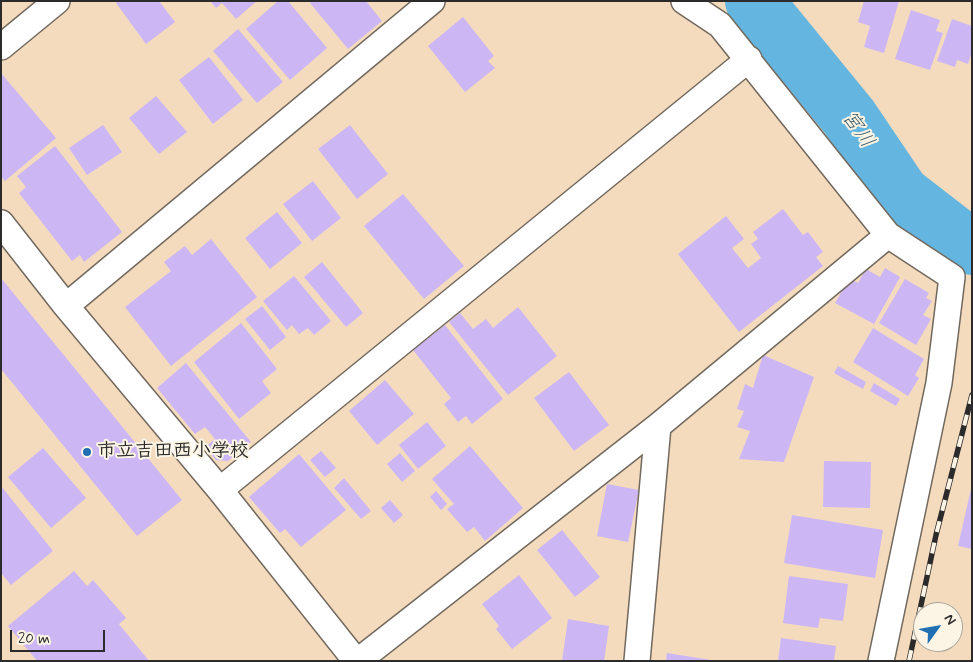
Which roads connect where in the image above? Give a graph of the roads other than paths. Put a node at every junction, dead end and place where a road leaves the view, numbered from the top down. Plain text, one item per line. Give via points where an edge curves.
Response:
1 (58, 1) edge
2 (432, 1) edge
3 (684, 1) edge
4 (1, 47) edge
5 (749, 59) junction
6 (1, 222) edge
7 (888, 235) junction
8 (66, 306) junction
9 (658, 426) junction
10 (220, 490) junction
11 (357, 661) edge
12 (637, 661) edge
13 (881, 661) edge

1 - 4 street
2 - 8 street
3 - 5 street via 720,25
5 - 7 street
5 - 10 street
6 - 8 street
7 - 9 street
7 - 13 street via 952,277 939,383
8 - 10 street
9 - 11 street
9 - 12 street
10 - 11 street

